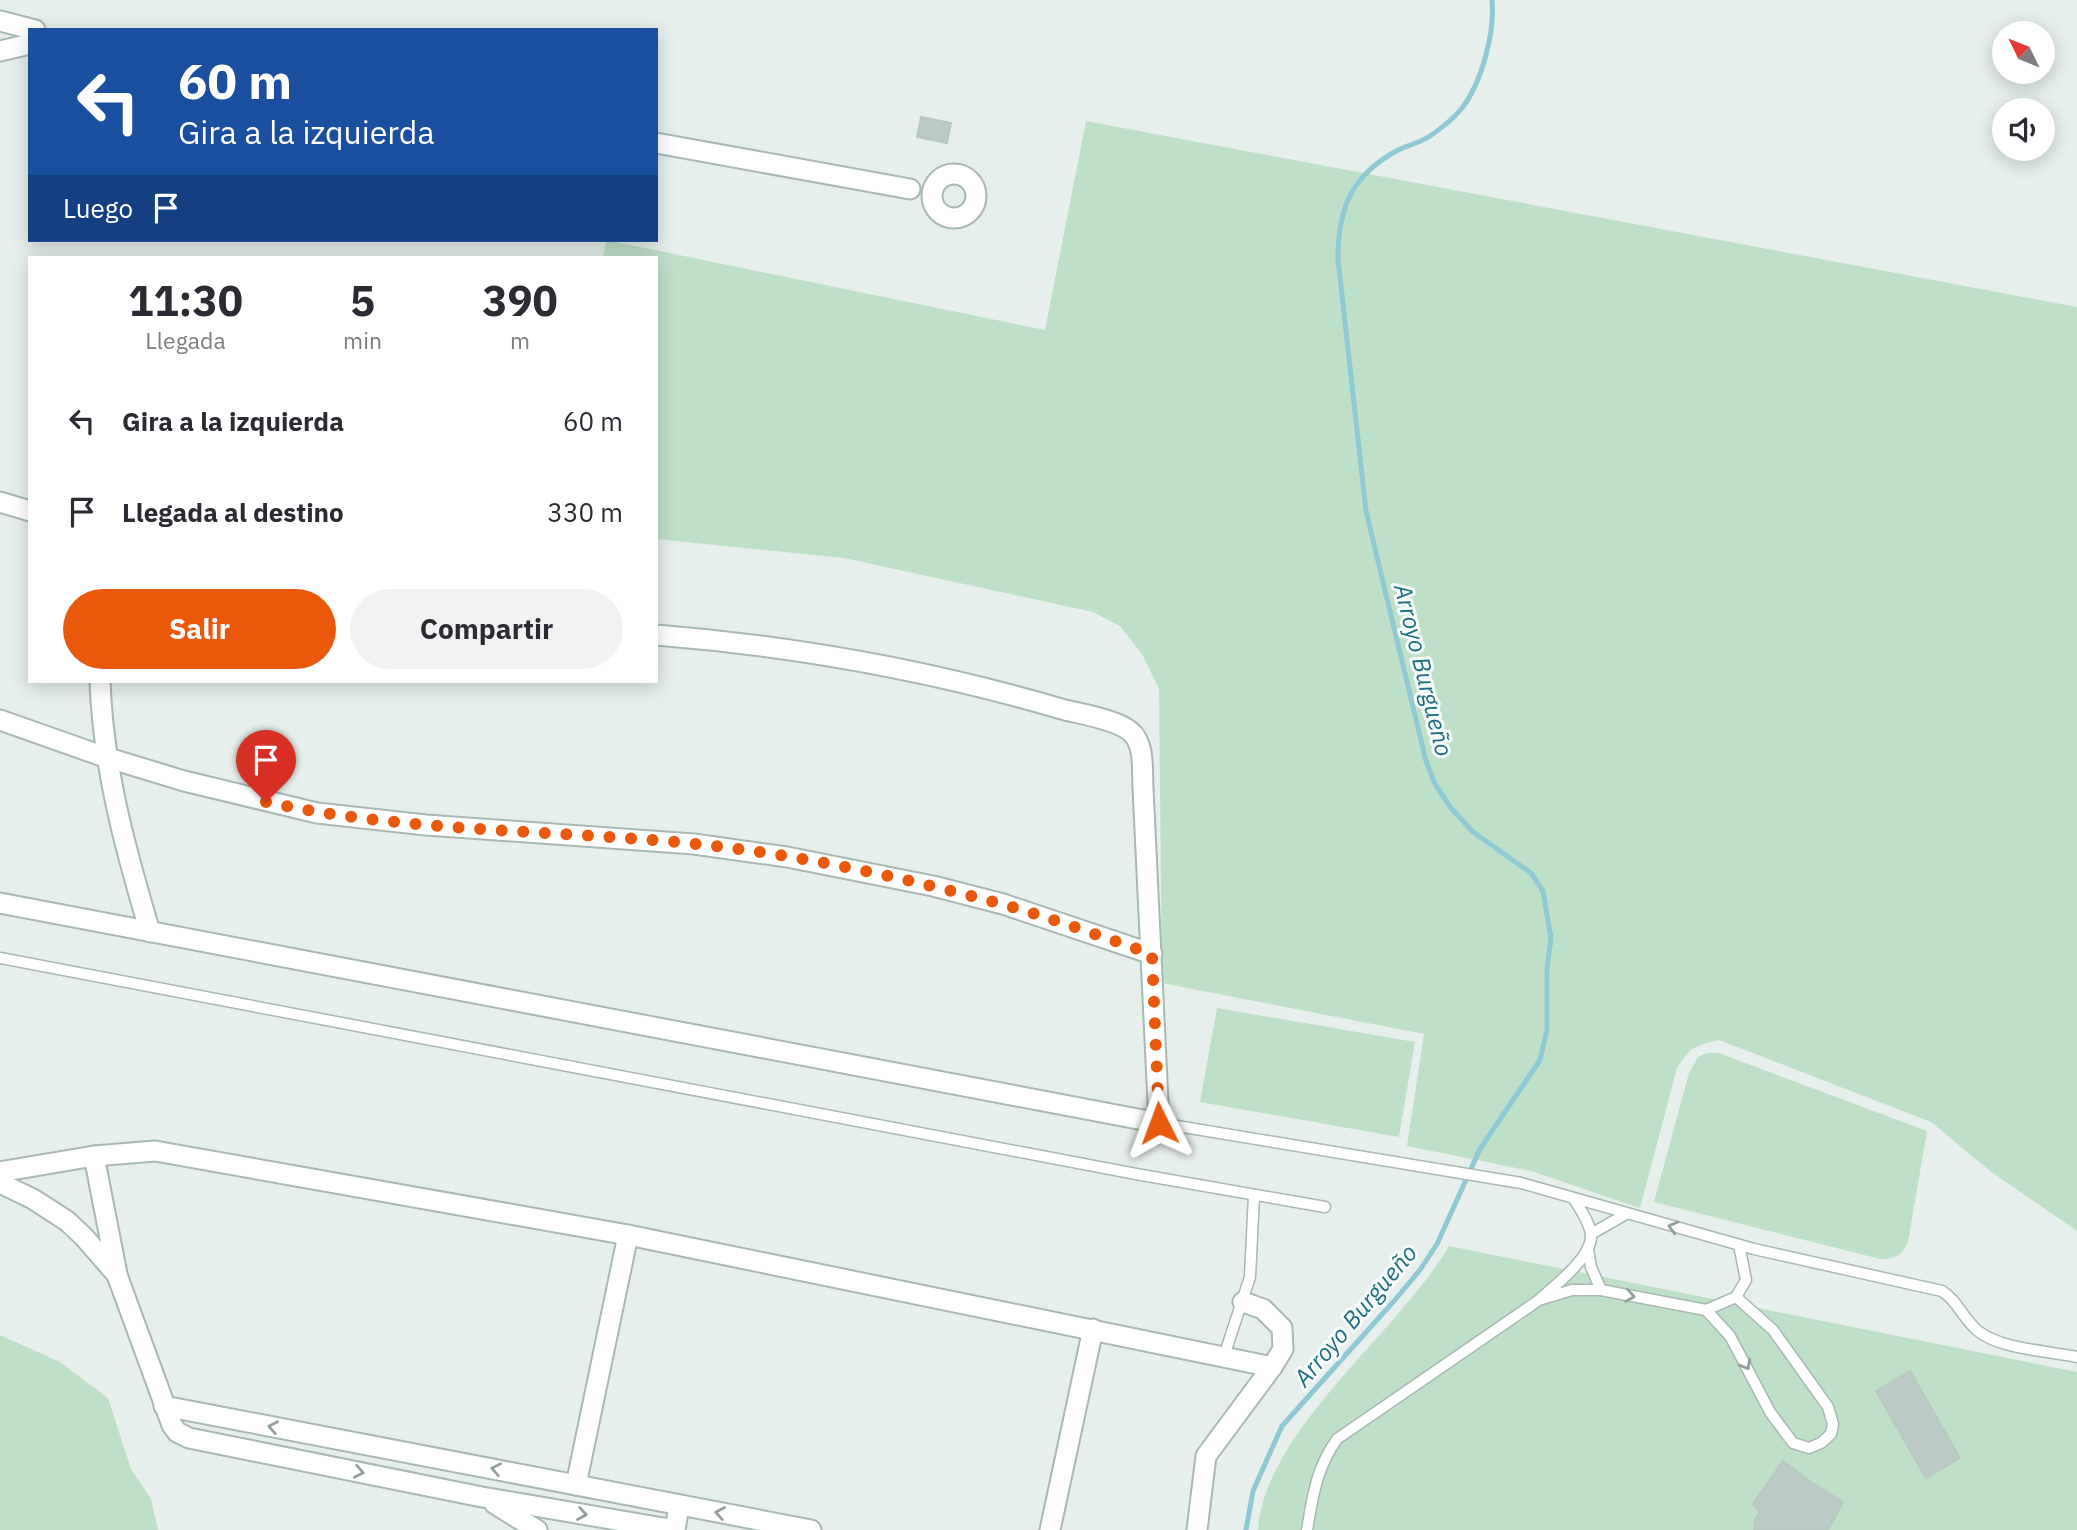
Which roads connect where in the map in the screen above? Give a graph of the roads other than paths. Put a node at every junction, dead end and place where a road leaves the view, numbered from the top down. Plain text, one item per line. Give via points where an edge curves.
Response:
1 (0, 21) edge
2 (28, 28) edge
3 (28, 44) edge
4 (0, 51) edge
5 (658, 143) edge
6 (939, 180) junction
7 (910, 189) junction
8 (935, 207) junction
9 (0, 502) edge
10 (28, 510) edge
11 (658, 635) edge
12 (100, 683) edge
13 (0, 720) edge
14 (105, 757) junction
15 (0, 904) edge
16 (150, 932) junction
17 (1152, 954) junction
18 (0, 958) edge
19 (1159, 1123) junction
20 (94, 1156) junction
21 (0, 1172) edge
22 (0, 1183) edge
23 (1254, 1195) junction
24 (1574, 1199) junction
25 (1325, 1207) dead end
26 (1626, 1214) junction
27 (1591, 1234) junction
28 (628, 1235) junction
29 (1739, 1245) junction
30 (1588, 1250) junction
31 (117, 1275) junction
32 (1601, 1290) junction
33 (1736, 1297) junction
34 (1539, 1300) junction
35 (1243, 1302) junction
36 (1706, 1310) junction
37 (1093, 1329) junction
38 (1224, 1356) junction
39 (2077, 1357) edge
40 (1272, 1367) junction
41 (164, 1406) junction
42 (576, 1485) junction
43 (482, 1497) junction
44 (679, 1506) junction
45 (537, 1530) edge
46 (675, 1530) edge
47 (811, 1530) edge
48 (1050, 1530) edge
49 (1197, 1530) edge
50 (1307, 1530) edge

1 - 2 street
3 - 4 street
5 - 7 street
6 - 7 street
6 - 8 street via 932,193
6 - 8 street via 952,174 966,177 975,188 976,203 961,218 946,217
7 - 8 street
9 - 10 street
11 - 17 street via 895,669 1032,700 1130,730 1140,751
12 - 14 street
13 - 14 street
14 - 16 street
14 - 17 street via 317,813 694,844 787,857 1003,904
15 - 16 street
16 - 19 street
17 - 19 street
18 - 23 lane
19 - 24 lane via 1521,1183
20 - 21 street
20 - 28 street via 155,1151
20 - 31 street
22 - 31 street via 67,1221
23 - 25 lane
23 - 35 lane via 1250,1277
24 - 26 lane
24 - 27 lane
26 - 27 lane
29 -> 26 lane
27 - 30 lane
28 - 37 street
28 - 42 street
29 - 33 lane via 1746,1280
29 - 39 lane via 1942,1291 1953,1298 1971,1324 1997,1341
30 - 32 lane
30 - 34 lane
31 - 41 street
32 - 34 lane via 1572,1290
32 -> 36 lane
33 - 36 lane
36 -> 33 lane via 1730,1336 1770,1412 1793,1443 1809,1448 1821,1443 1831,1434 1833,1424 1828,1407 1773,1329
34 - 50 lane via 1337,1438 1316,1478
35 - 38 lane
35 - 40 street via 1263,1309 1282,1328 1283,1349
37 - 38 street
37 - 48 street
38 - 40 street
40 - 49 street via 1206,1456
42 -> 41 street
41 -> 43 street via 177,1432 189,1438
42 - 44 street
43 - 45 street
43 -> 46 street
44 - 46 street
47 -> 44 street

